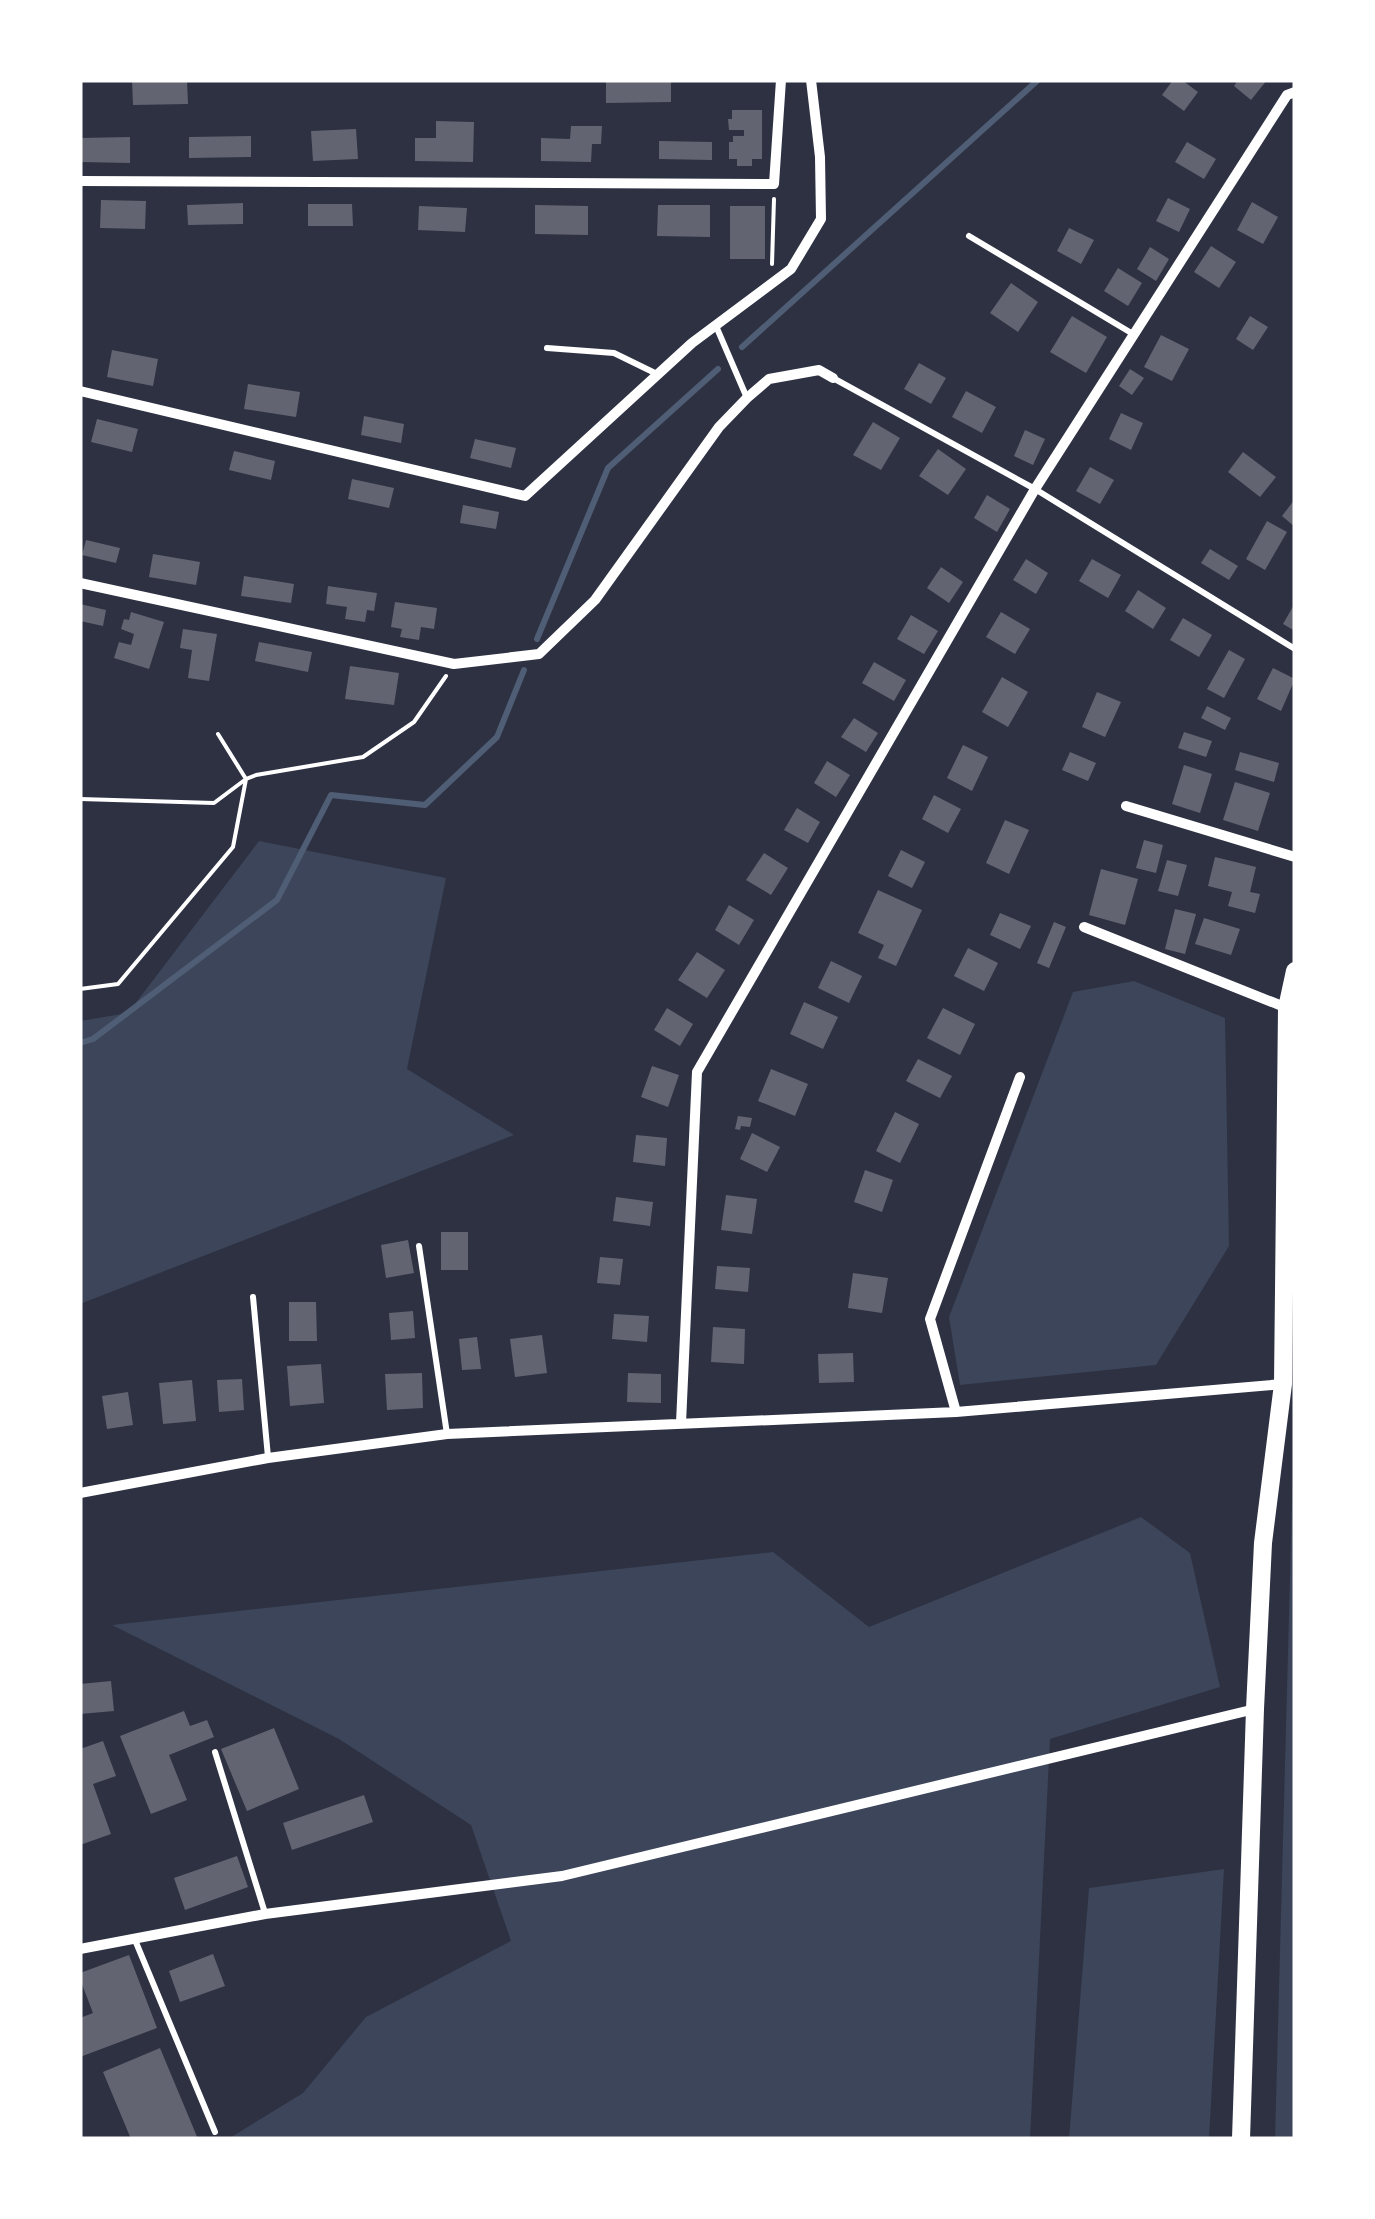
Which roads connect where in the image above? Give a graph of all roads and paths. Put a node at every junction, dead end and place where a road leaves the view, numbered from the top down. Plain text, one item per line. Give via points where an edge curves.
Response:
1 (781, 80) edge
2 (811, 80) edge
3 (1295, 92) edge
4 (80, 182) edge
5 (774, 184) junction
6 (969, 236) dead end
7 (772, 284) junction
8 (716, 326) junction
9 (1134, 335) junction
10 (546, 348) dead end
11 (658, 375) junction
12 (833, 378) joint
13 (80, 391) edge
14 (747, 398) junction
15 (1035, 490) junction
16 (80, 583) edge
17 (1295, 649) edge
18 (454, 664) junction
19 (218, 734) dead end
20 (246, 779) junction
21 (80, 798) edge
22 (1126, 806) dead end
23 (1295, 857) edge
24 (1084, 927) dead end
25 (1295, 971) edge
26 (80, 989) edge
27 (1286, 1008) junction
28 (1020, 1077) dead end
29 (419, 1246) dead end
30 (253, 1297) dead end
31 (1283, 1384) junction
32 (956, 1412) junction
33 (682, 1422) junction
34 (447, 1434) junction
35 (268, 1458) junction
36 (80, 1493) edge
37 (1255, 1709) junction
38 (215, 1752) dead end
39 (265, 1914) junction
40 (134, 1938) junction
41 (80, 1949) edge
42 (215, 2132) dead end
43 (1241, 2139) edge

1 - 5 street
2 - 7 street via 820,219 790,269
3 - 9 street via 1287,95
4 - 5 street
5 - 7 path
6 - 9 lane
7 - 8 street
8 - 11 street
8 - 14 lane
9 - 15 street
10 - 11 lane via 614,352
11 - 13 street via 525,496
12 - 14 street via 819,370 770,379
12 - 15 lane
14 - 18 street via 595,600 539,654
15 - 17 lane
15 - 33 street via 698,1072
16 - 18 street
18 - 20 path via 414,722 363,757
19 - 20 path
20 - 21 path via 214,803
20 - 26 path via 233,847 118,984
22 - 23 street
24 - 27 street
25 - 27 main road
27 - 31 main road
28 - 32 street via 930,1319
29 - 34 lane
30 - 35 lane
31 - 32 street
31 - 37 main road via 1263,1544
32 - 33 street
33 - 34 street
34 - 35 street
35 - 36 street
37 - 39 street via 562,1876
37 - 43 main road
38 - 39 lane
39 - 40 street
40 - 41 street
40 - 42 lane

